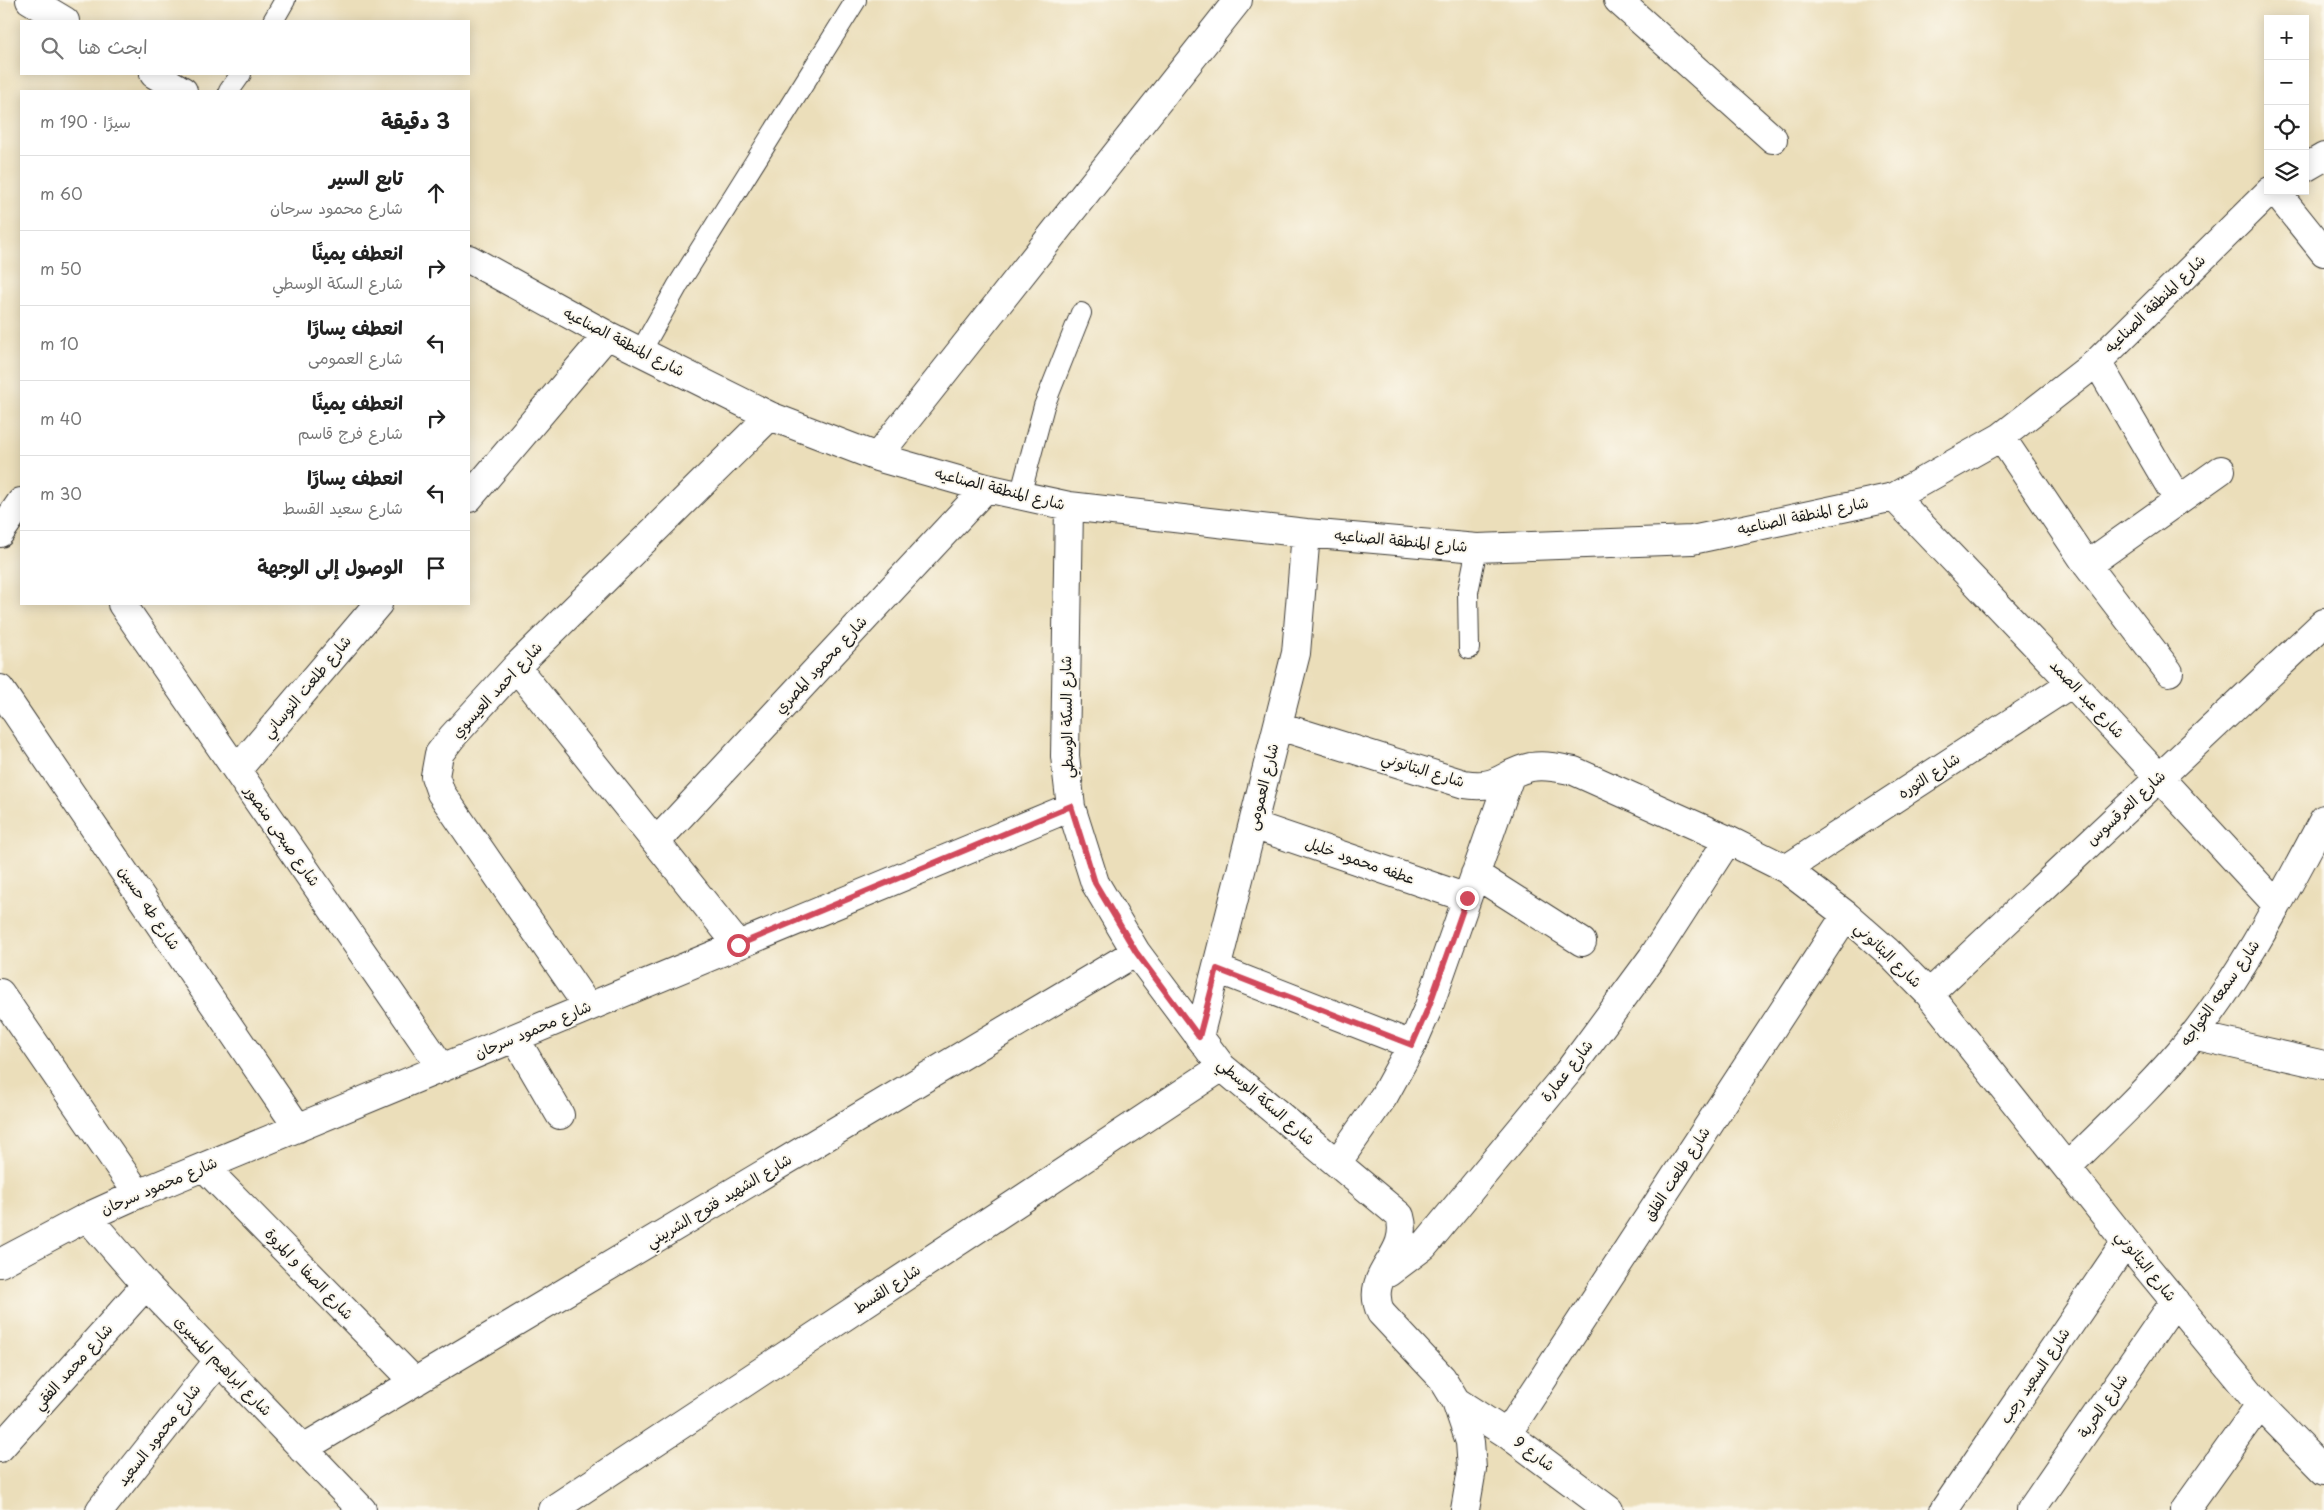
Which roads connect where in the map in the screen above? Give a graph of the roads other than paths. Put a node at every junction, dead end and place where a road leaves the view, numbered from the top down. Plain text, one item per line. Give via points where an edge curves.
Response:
1 (30, 0) edge
2 (285, 0) edge
3 (856, 0) edge
4 (1238, 0) edge
5 (1618, 0) edge
6 (63, 20) edge
7 (274, 20) edge
8 (156, 75) edge
9 (240, 75) edge
10 (181, 90) edge
11 (230, 90) edge
12 (1774, 139) dead end
13 (2324, 157) edge
14 (2309, 166) edge
15 (2266, 195) edge
16 (2278, 195) edge
17 (2324, 252) edge
18 (470, 260) edge
19 (1081, 313) dead end
20 (607, 335) junction
21 (641, 351) junction
22 (2097, 362) junction
23 (770, 416) junction
24 (2002, 437) junction
25 (877, 457) junction
26 (2221, 470) dead end
27 (986, 488) junction
28 (1020, 496) junction
29 (470, 497) edge
30 (1894, 497) junction
31 (2178, 500) junction
32 (20, 503) edge
33 (1069, 506) junction
34 (0, 533) edge
35 (1306, 533) junction
36 (1477, 548) junction
37 (2087, 565) junction
38 (377, 605) edge
39 (130, 607) edge
40 (2324, 623) edge
41 (1469, 649) dead end
42 (516, 667) junction
43 (2169, 672) dead end
44 (2072, 683) junction
45 (0, 689) edge
46 (1279, 726) junction
47 (237, 770) junction
48 (1510, 776) junction
49 (2159, 778) junction
50 (1071, 806) junction
51 (2324, 819) edge
52 (1254, 825) junction
53 (1728, 840) junction
54 (656, 842) junction
55 (1786, 869) junction
56 (1471, 886) junction
57 (2277, 905) junction
58 (1846, 915) junction
59 (1582, 942) dead end
60 (738, 945) junction
61 (1136, 952) junction
62 (1217, 969) junction
63 (0, 993) edge
64 (1929, 994) junction
65 (588, 1007) junction
66 (2193, 1035) junction
67 (1199, 1037) junction
68 (515, 1038) junction
69 (1412, 1045) junction
70 (2324, 1065) edge
71 (1222, 1067) junction
72 (442, 1068) junction
73 (560, 1115) dead end
74 (298, 1128) junction
75 (1337, 1163) junction
76 (204, 1167) junction
77 (2067, 1167) junction
78 (138, 1194) junction
79 (87, 1217) junction
80 (2126, 1242) junction
81 (0, 1263) edge
82 (1379, 1280) junction
83 (146, 1285) junction
84 (2175, 1302) junction
85 (218, 1361) junction
86 (415, 1382) junction
87 (1456, 1401) junction
88 (2260, 1405) junction
89 (1507, 1434) junction
90 (0, 1448) edge
91 (302, 1449) junction
92 (2324, 1470) edge
93 (100, 1510) edge
94 (362, 1510) edge
95 (552, 1510) edge
96 (1465, 1510) edge
97 (1609, 1510) edge
98 (1944, 1510) edge
99 (2031, 1510) edge
100 (2185, 1510) edge

1 - 6 street
2 - 7 lane
3 - 21 lane via 678,285
4 - 25 street
5 - 12 street
8 - 10 street
9 - 11 lane
13 - 14 street
15 - 22 street, شارع المنطقة الصناعيه
16 - 17 street
18 - 20 street, شارع المنطقة الصناعيه
19 - 28 lane via 1044,406
20 - 21 street, شارع المنطقة الصناعيه
20 - 29 street
21 - 23 street, شارع المنطقة الصناعيه
22 - 24 street, شارع المنطقة الصناعيه
22 - 31 street
23 - 25 street, شارع المنطقة الصناعيه
23 - 42 street, شارع احمد العيسوي
24 - 30 street, شارع المنطقة الصناعيه
24 - 37 street
25 - 27 street, شارع المنطقة الصناعيه
26 - 31 street
27 - 28 street, شارع المنطقة الصناعيه
27 - 54 street, شارع محمود المصري
28 - 33 street, شارع المنطقة الصناعيه
30 - 36 street, شارع المنطقة الصناعيه via 1692,540
30 - 44 street, شارع عبد الصمد
31 - 37 street
32 - 34 street
33 - 35 street, شارع المنطقة الصناعيه
33 - 50 street, شارع السكة الوسطي via 1065,756
35 - 36 street, شارع المنطقة الصناعيه
35 - 46 street, شارع العمومى via 1296,653
36 - 41 lane via 1468,592
37 - 43 street
38 - 47 street, شارع طلعت النوساني
39 - 47 street, شارع صبحى منصور
40 - 49 street, شارع العرقسوس
42 - 54 street
42 - 65 street, شارع احمد العيسوي via 439,754 435,776 441,793
44 - 49 street, شارع عبد الصمد
44 - 55 street, شارع الثوره
45 - 74 street, شارع طه حسين
46 - 48 street, شارع البتانوني via 1464,784 1480,786
46 - 52 street, شارع العمومى
47 - 72 street, شارع صبحى منصور
48 - 53 street, شارع البتانوني via 1530,768 1553,766 1574,771
48 - 56 street
49 - 57 street, شارع عبد الصمد
49 - 64 street, شارع العرقسوس
50 - 60 street, شارع محمود سرحان
50 - 61 street, شارع السكة الوسطي via 1095,883
51 - 57 street, شارع سمعه الخواجه
52 - 56 street, عطفه محمود خليل
52 - 62 street, شارع العمومى
53 - 55 street, شارع البتانوني
53 - 82 street, شارع عمارة via 1652,958 1568,1072 1424,1246
54 - 60 street
55 - 58 street, شارع البتانوني
56 - 59 street, عطفه محمود خليل
56 - 69 street
57 - 66 street, شارع سمعه الخواجه via 2242,966
58 - 64 street, شارع البتانوني
58 - 89 street, شارع طلعت الفلق
60 - 65 street, شارع محمود سرحان
61 - 67 street, شارع السكة الوسطي
61 - 86 street, شارع الشهيد فتوح الشربيني
62 - 67 street, شارع العمومى
62 - 69 street
63 - 78 street
64 - 77 street, شارع البتانوني
65 - 68 street, شارع محمود سرحان
66 - 70 street
66 - 77 street, شارع سمعه الخواجه via 2132,1104
67 - 71 street, شارع السكة الوسطي
68 - 72 street, شارع محمود سرحان
68 - 73 street
69 - 75 street via 1384,1096
71 - 75 street, شارع السكة الوسطي
71 - 95 street, شارع القسط
72 - 74 street, شارع محمود سرحان
74 - 76 street, شارع محمود سرحان
75 - 82 street, شارع السكة الوسطي via 1400,1216 1404,1229 1399,1246
76 - 78 street, شارع محمود سرحان
76 - 86 street, شارع الصفا و المروة
77 - 80 street, شارع البتانوني
78 - 79 street, شارع محمود سرحان
79 - 81 street, شارع محمود سرحان
79 - 83 street, شارع ابراهيم المسيرى
80 - 84 street, شارع البتانوني
80 - 98 street, شارع السعيد رجب
82 - 87 street, شارع السكة الوسطي via 1375,1300 1380,1314 1442,1378
83 - 85 street, شارع ابراهيم المسيرى
83 - 90 street, شارع محمد الفقي
84 - 88 street, شارع البتانوني
84 - 99 street, شارع الحرية
85 - 91 street, شارع ابراهيم المسيرى
85 - 93 street, شارع محمود السعيد
86 - 91 street, شارع الشهيد فتوح الشربيني
87 - 89 street, شارع 9
87 - 96 street, شارع السكة الوسطي via 1470,1442 1472,1470
88 - 92 street, شارع البتانوني
88 - 100 street
89 - 97 street, شارع 9
91 - 94 street, شارع ابراهيم المسيرى

